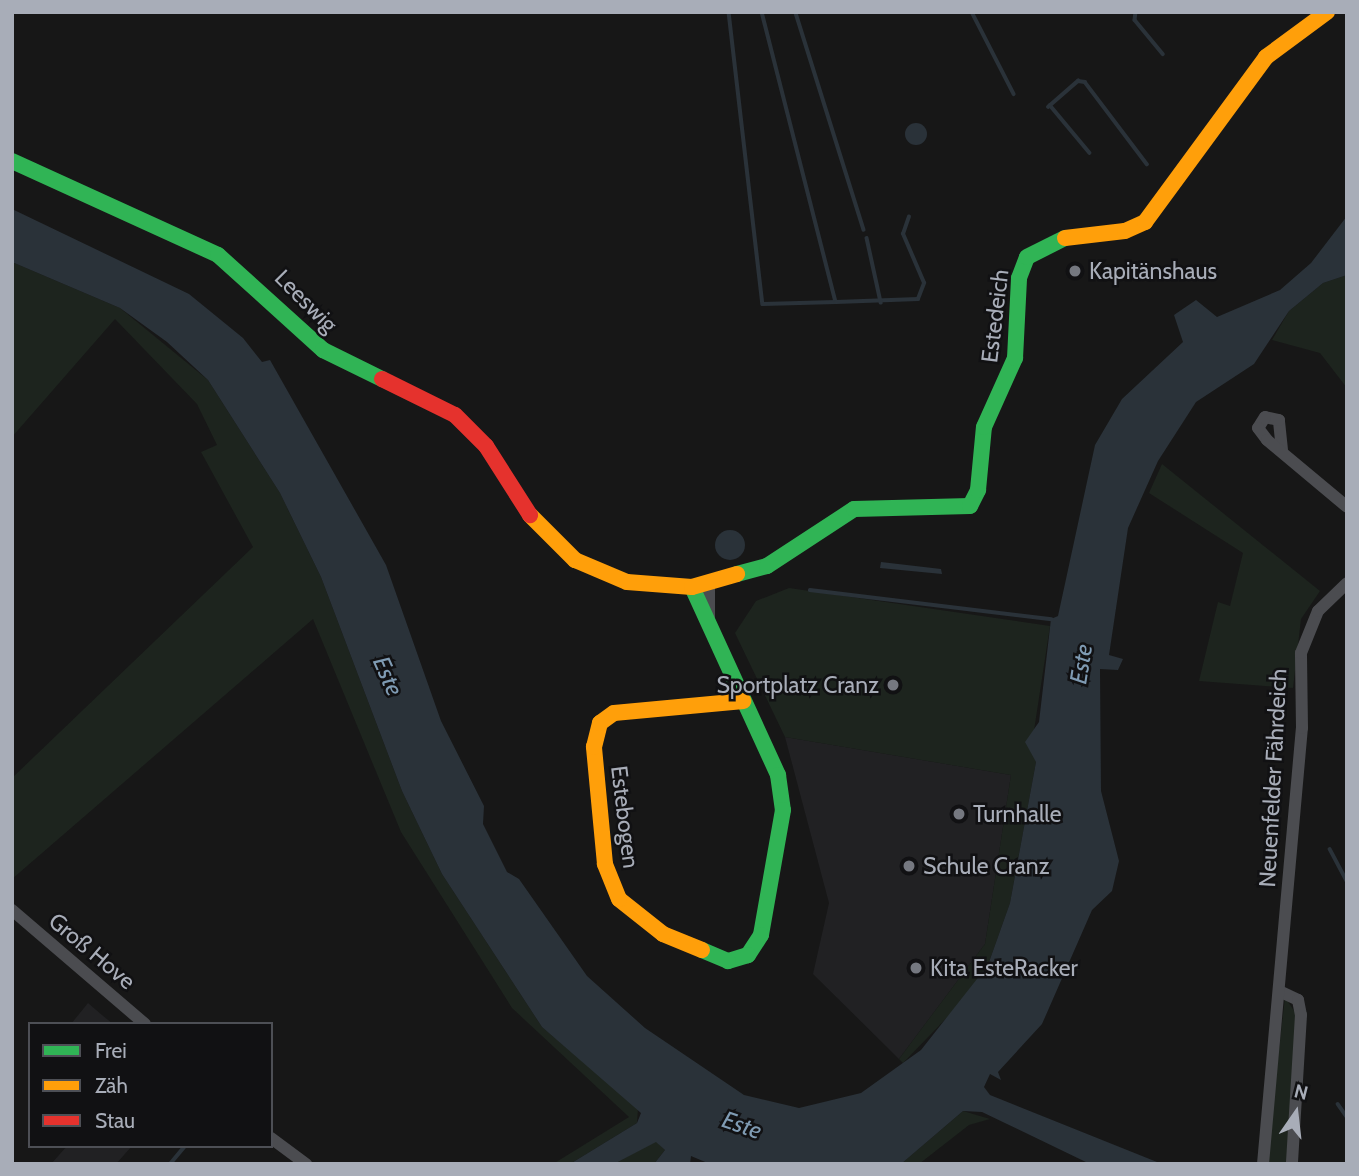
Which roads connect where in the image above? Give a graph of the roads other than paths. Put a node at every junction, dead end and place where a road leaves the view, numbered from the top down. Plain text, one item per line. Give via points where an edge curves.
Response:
1 (1327, 12) edge
2 (12, 161) edge
3 (1282, 450) dead end
4 (1347, 507) edge
5 (559, 549) joint
6 (1347, 583) edge
7 (709, 585) junction
8 (692, 587) junction
9 (709, 617) junction
10 (743, 701) junction
11 (12, 910) edge
12 (1279, 991) junction
13 (143, 1022) edge
14 (273, 1140) edge
15 (306, 1164) edge
16 (1263, 1164) edge
17 (1293, 1164) edge

1 - 7 street, Estedeich via 1266,57 1145,222 1125,231 1052,239 1027,257 1019,278 1015,358 984,427 974,502 960,509 845,512 767,566
2 - 5 street, Leeswig via 218,255 323,350 455,415 486,446
3 - 4 street
5 - 8 street, Estedeich via 618,580
6 - 12 street, Neuenfelder Fährdeich via 1318,611 1301,653 1302,728
7 - 8 street, Estedeich
7 - 9 street, Estebogen
8 - 9 street, Estebogen
9 - 10 street, Estebogen
10 - 10 street, Estebogen via 778,775 783,830 761,935 748,955 729,961 663,934 619,899 605,864 594,747 600,723 614,713
11 - 13 street, Groß Hove
12 - 16 street, Neuenfelder Fährdeich
12 - 17 street via 1298,1000 1301,1014
14 - 15 street

